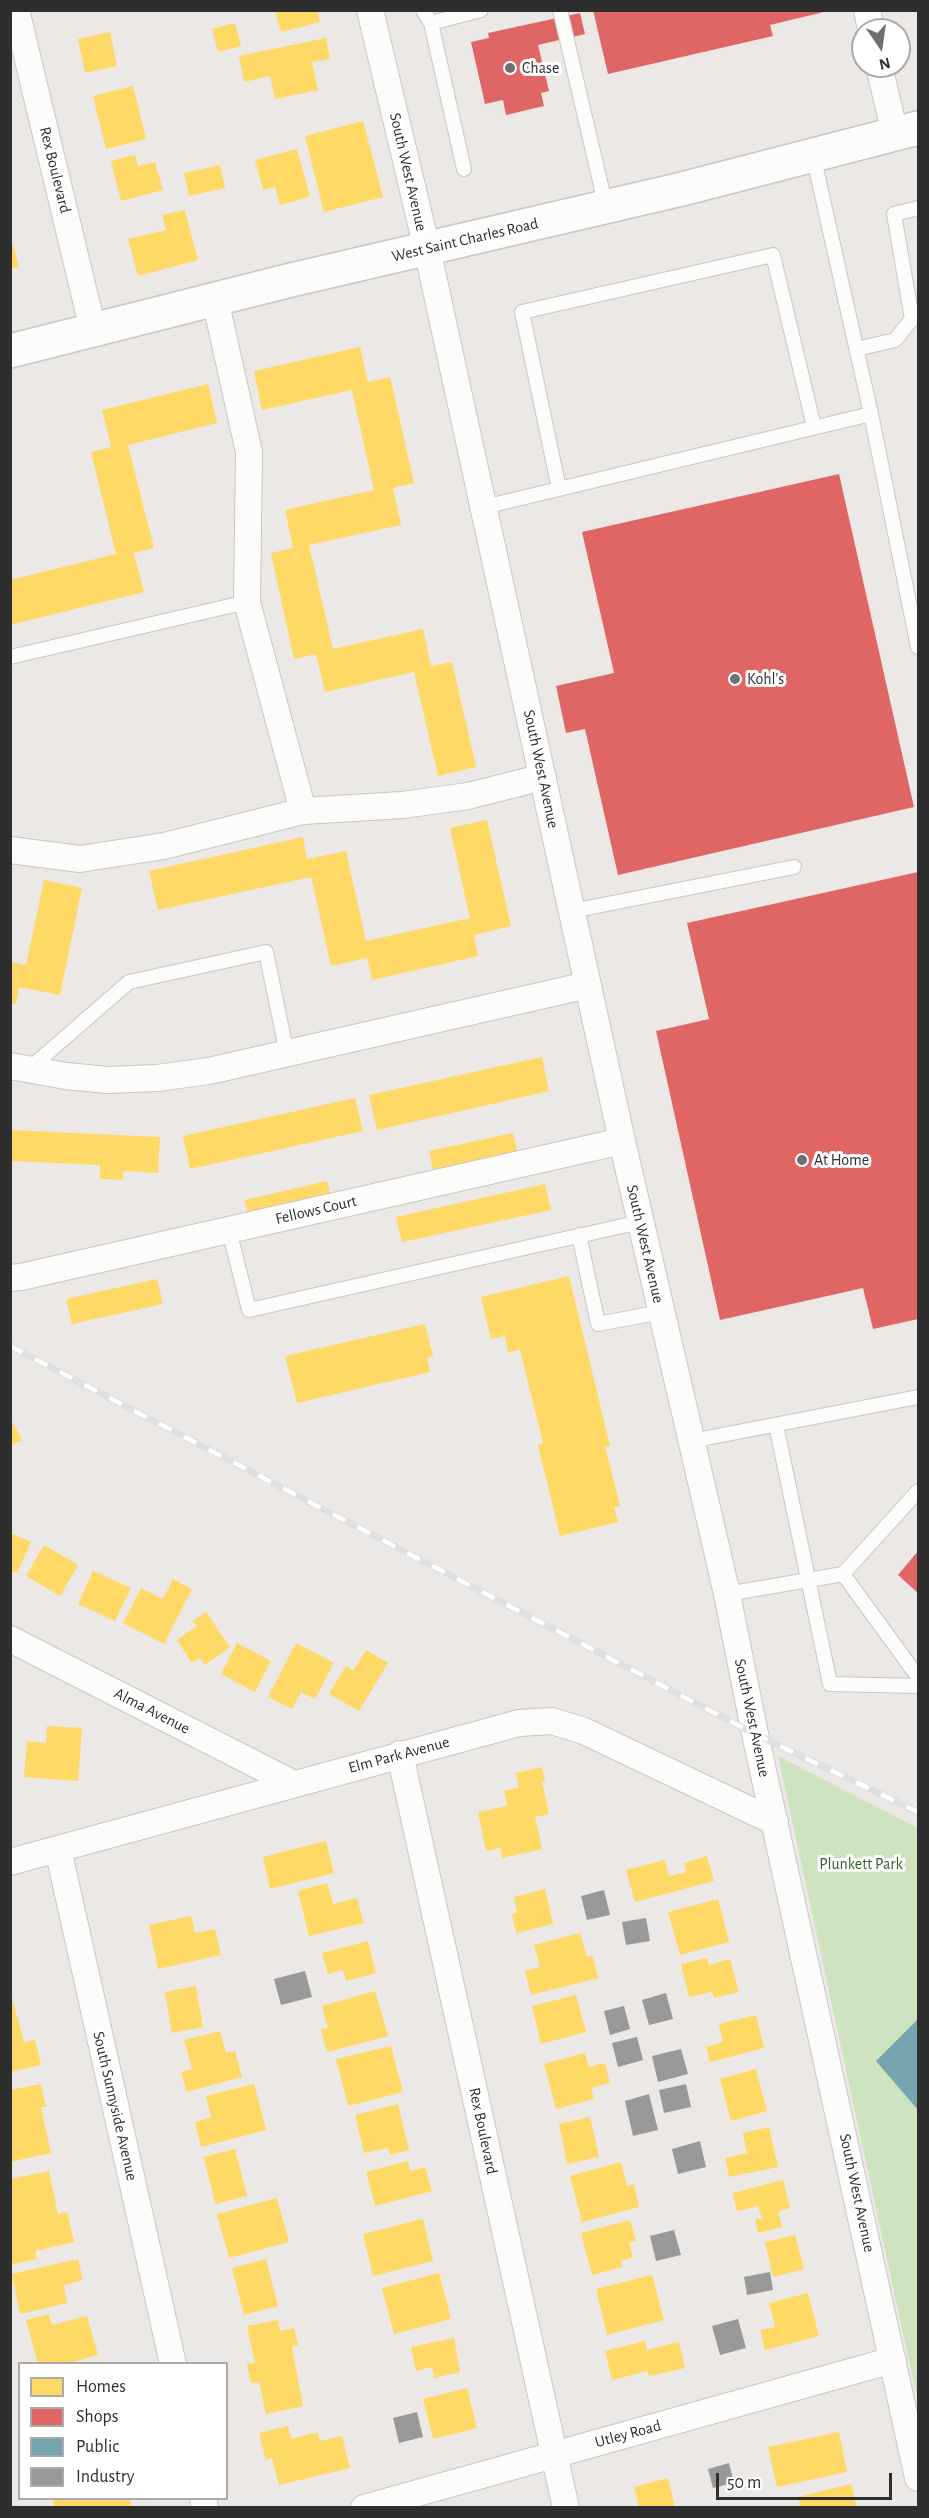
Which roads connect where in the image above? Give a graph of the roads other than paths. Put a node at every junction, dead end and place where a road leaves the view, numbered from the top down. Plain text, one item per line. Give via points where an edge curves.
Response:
1 (16, 10) edge
2 (423, 10) edge
3 (481, 10) edge
4 (560, 10) edge
5 (374, 11) edge
6 (430, 23) junction
7 (884, 78) edge
8 (907, 131) edge
9 (813, 155) junction
10 (464, 169) dead end
11 (606, 207) junction
12 (918, 208) edge
13 (427, 249) junction
14 (215, 299) junction
15 (93, 330) junction
16 (857, 349) junction
17 (10, 351) edge
18 (872, 414) junction
19 (814, 427) junction
20 (559, 489) junction
21 (484, 507) junction
22 (247, 602) junction
23 (918, 647) edge
24 (10, 657) edge
25 (543, 777) junction
26 (303, 811) junction
27 (10, 850) edge
28 (794, 867) dead end
29 (572, 911) junction
30 (588, 985) junction
31 (287, 1054) junction
32 (20, 1068) edge
33 (622, 1141) junction
34 (640, 1222) junction
35 (229, 1230) junction
36 (579, 1235) junction
37 (10, 1278) edge
38 (661, 1312) junction
39 (918, 1397) edge
40 (776, 1425) junction
41 (691, 1441) junction
42 (918, 1491) edge
43 (843, 1574) junction
44 (808, 1580) junction
45 (727, 1594) junction
46 (10, 1639) edge
47 (918, 1677) edge
48 (918, 1686) edge
49 (400, 1754) junction
50 (294, 1784) junction
51 (775, 1822) junction
52 (58, 1849) junction
53 (10, 1862) edge
54 (893, 2360) junction
55 (173, 2362) edge
56 (555, 2454) junction
57 (918, 2478) edge
58 (364, 2508) edge
59 (566, 2508) edge

1 - 15 street, Rex Boulevard
2 - 6 lane
3 - 6 lane
4 - 11 lane
5 - 13 street, South West Avenue
6 - 10 lane
7 - 8 street
8 - 9 main road, West Saint Charles Road
9 - 11 main road, West Saint Charles Road
9 - 16 lane
11 - 13 main road, West Saint Charles Road
12 - 16 lane via 894,214 912,319 895,340
13 - 14 main road, West Saint Charles Road
13 - 21 street, South West Avenue
14 - 15 main road, West Saint Charles Road
14 - 22 street via 249,452
15 - 17 main road, West Saint Charles Road
16 - 18 lane
18 - 19 lane
18 - 23 lane
19 - 20 lane
19 - 20 lane via 772,255 522,312
20 - 21 lane
21 - 25 street, South West Avenue
22 - 24 lane
22 - 26 street
25 - 26 street via 468,796
25 - 29 street, South West Avenue
26 - 27 street via 165,846 80,859
28 - 29 lane
29 - 30 street, South West Avenue
30 - 31 street
30 - 33 street, South West Avenue
31 - 32 street via 157,1078 66,1077
31 - 32 lane via 266,952 129,982
33 - 34 street, South West Avenue
33 - 35 street, Fellows Court
34 - 36 lane
34 - 38 street, South West Avenue
35 - 36 lane via 249,1310
35 - 37 street, Fellows Court
36 - 38 lane via 598,1324
38 - 41 street, South West Avenue
39 - 40 lane
40 - 41 lane
40 - 44 lane
41 - 45 street, South West Avenue
42 - 43 lane
43 - 44 lane
43 - 47 lane
44 - 45 lane
44 - 48 lane via 830,1684
45 - 51 street, South West Avenue
46 - 50 street, Alma Avenue
49 - 50 street, Elm Park Avenue
49 - 51 street, Elm Park Avenue via 519,1723 552,1720 584,1731
49 - 56 street, Rex Boulevard
50 - 52 street, Elm Park Avenue
51 - 54 street, South West Avenue
52 - 53 street, Elm Park Avenue
52 - 55 street, South Sunnyside Avenue
54 - 56 street, Utley Road
54 - 57 street, South West Avenue
56 - 58 street, Utley Road
56 - 59 street, Rex Boulevard

